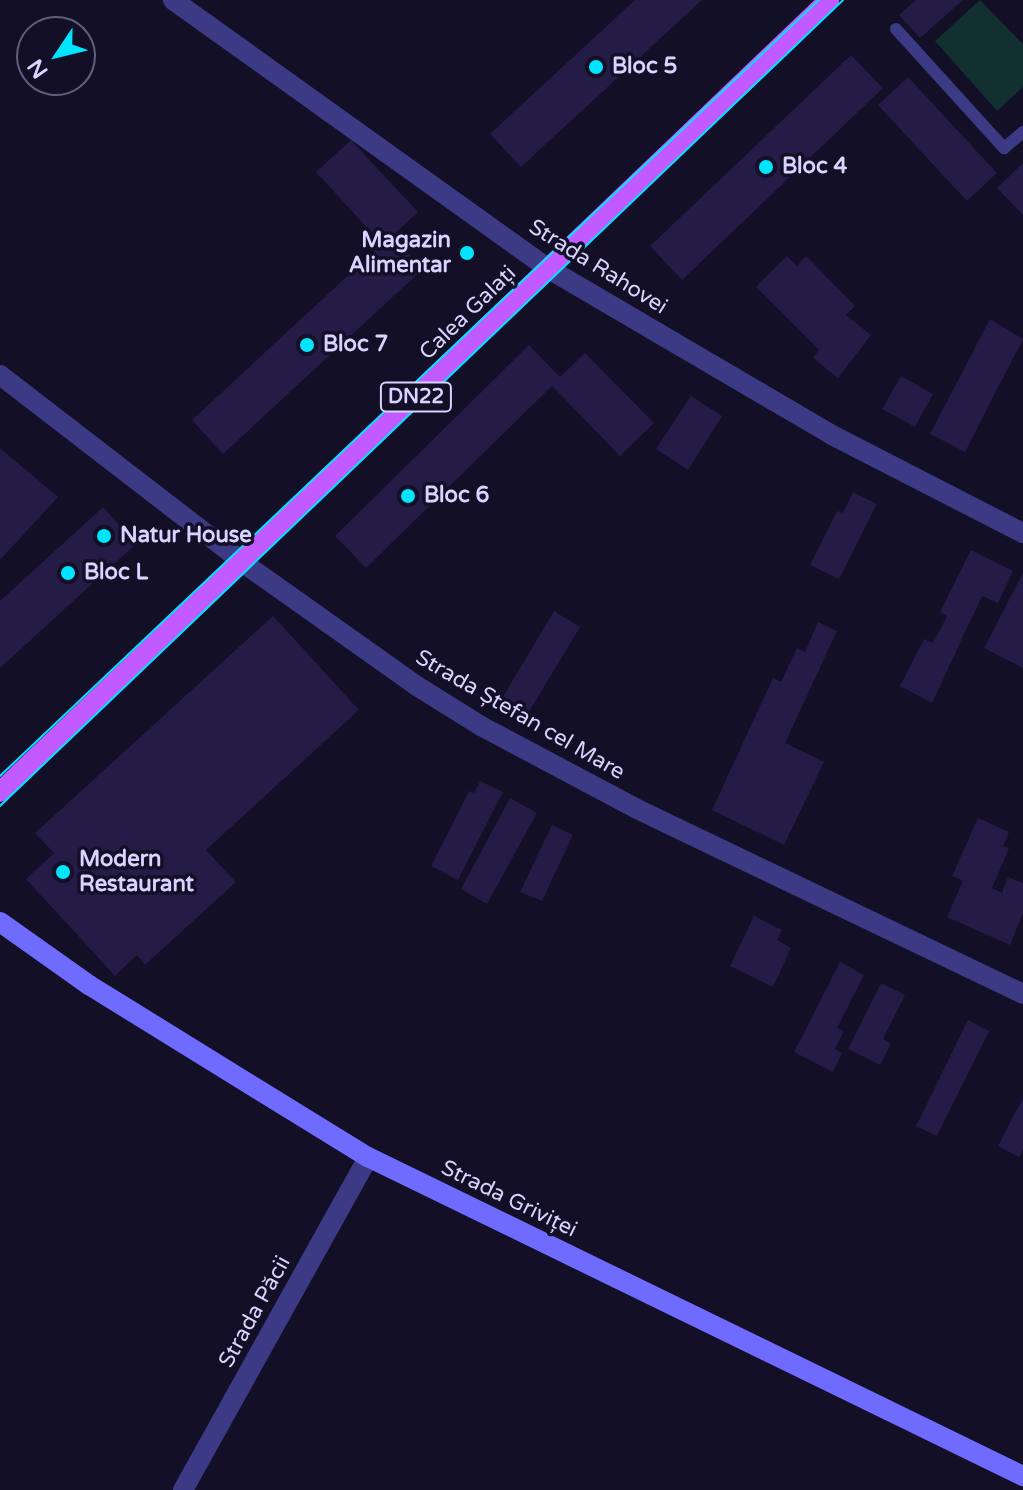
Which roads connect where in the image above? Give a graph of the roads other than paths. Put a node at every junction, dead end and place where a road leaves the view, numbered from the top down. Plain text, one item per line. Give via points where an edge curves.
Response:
1 (173, 0) edge
2 (829, 0) edge
3 (896, 29) dead end
4 (1023, 132) edge
5 (549, 269) junction
6 (0, 375) edge
7 (1023, 533) edge
8 (243, 563) junction
9 (0, 792) edge
10 (0, 922) edge
11 (1023, 994) edge
12 (368, 1157) junction
13 (1023, 1476) edge
14 (183, 1490) edge

1 - 5 street, Strada Rahovei
2 - 5 main road, Calea Galați / DN22
3 - 4 lane via 1004,148
5 - 7 street, Strada Rahovei via 832,435
5 - 8 main road, Calea Galați / DN22
6 - 8 street, Strada Ștefan cel Mare
8 - 9 main road, Calea Galați / DN22
8 - 11 street, Strada Ștefan cel Mare via 417,686 549,764
10 - 12 main road, Strada Griviței via 89,985
12 - 13 main road, Strada Griviței
12 - 14 street, Strada Păcii

